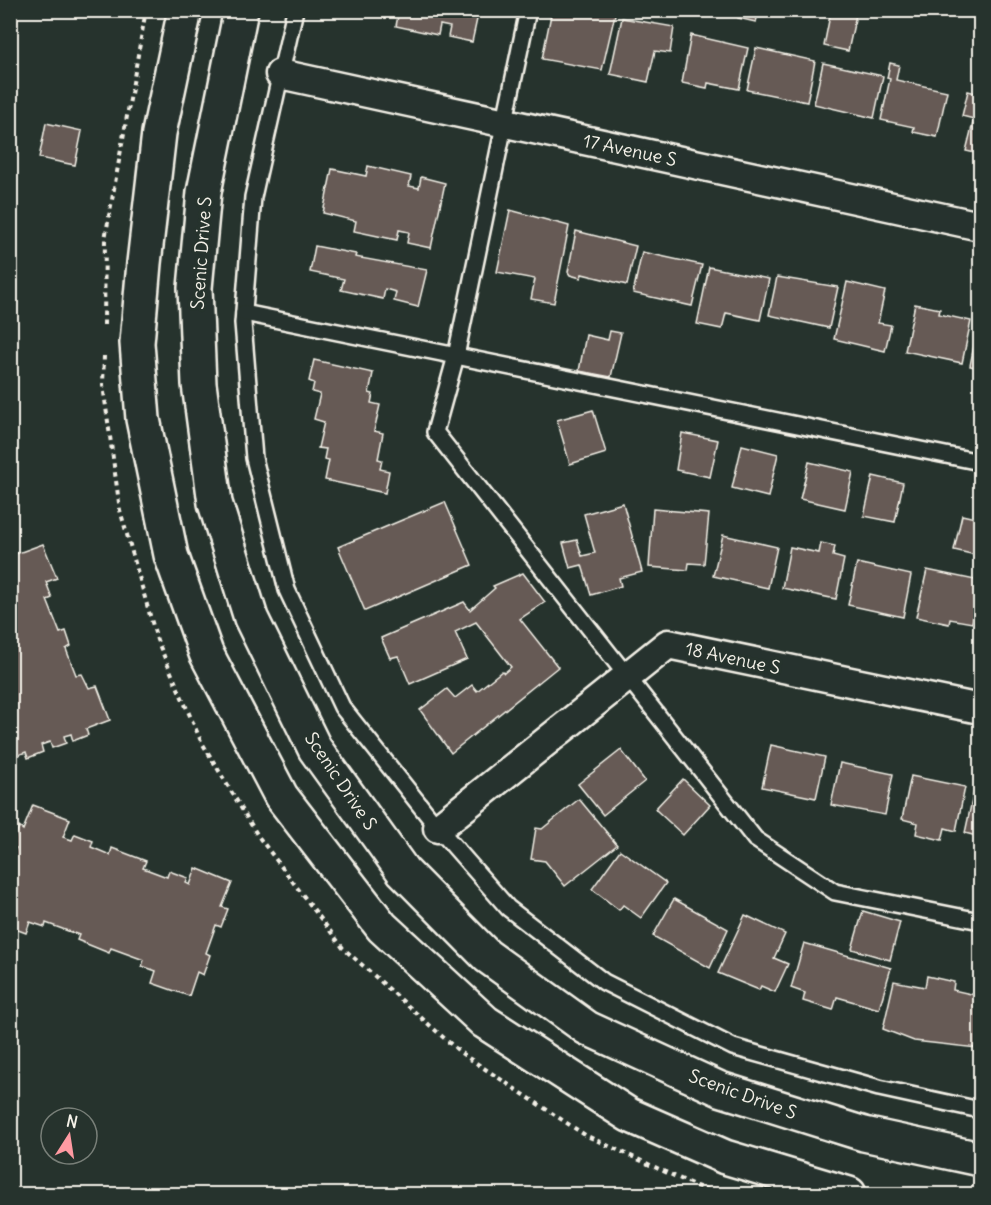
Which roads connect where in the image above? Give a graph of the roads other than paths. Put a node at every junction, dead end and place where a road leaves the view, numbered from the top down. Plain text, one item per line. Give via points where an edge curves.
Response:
1 (185, 10) edge
2 (241, 10) edge
3 (295, 10) edge
4 (528, 10) edge
5 (280, 74) junction
6 (504, 123) junction
7 (981, 226) edge
8 (244, 313) junction
9 (456, 356) junction
10 (981, 462) edge
11 (629, 676) junction
12 (981, 709) edge
13 (438, 828) junction
14 (981, 921) edge
15 (981, 1110) edge
16 (981, 1159) edge
17 (849, 1194) edge

1 - 17 main road via 159,133 144,263 137,343 143,419 171,555 206,653 281,796 382,927 485,1022 629,1115 724,1157
2 - 16 main road, Scenic Drive S via 204,192 195,288 199,384 215,503 251,618 315,749 403,871 487,956 587,1028 720,1089 864,1134
3 - 5 lane
4 - 6 lane
5 - 6 street, 17 Avenue S
5 - 8 lane via 253,196
6 - 7 street, 17 Avenue S
6 - 9 lane
8 - 9 lane
8 - 13 lane via 254,458 287,590 342,707
9 - 10 lane
9 - 11 lane via 435,432
11 - 12 street, 18 Avenue S via 668,644
11 - 13 street, 18 Avenue S
11 - 14 lane via 755,839 835,892
13 - 15 lane via 508,908 604,982 733,1047 879,1088

